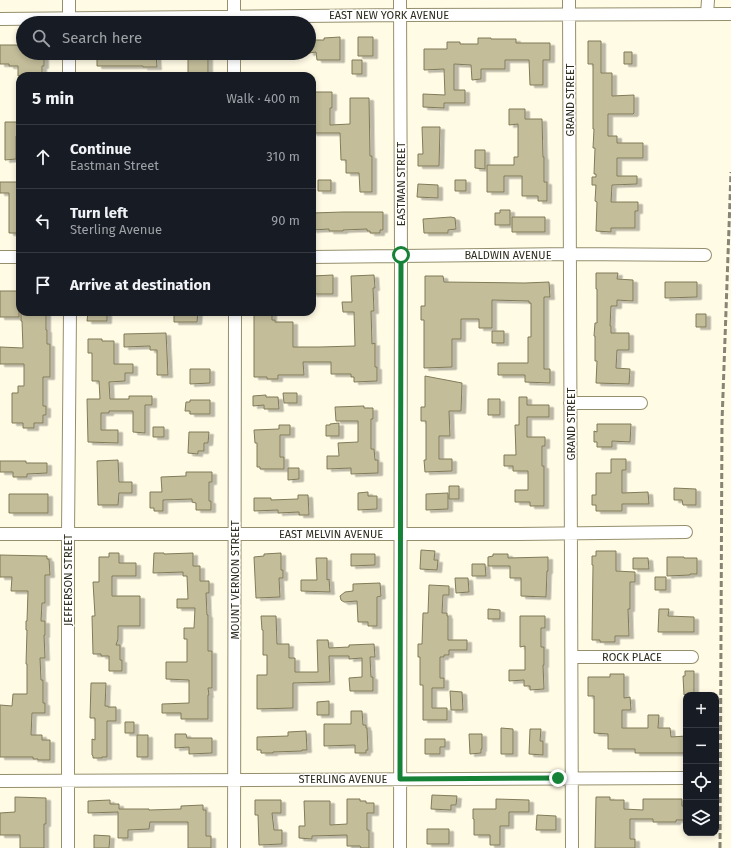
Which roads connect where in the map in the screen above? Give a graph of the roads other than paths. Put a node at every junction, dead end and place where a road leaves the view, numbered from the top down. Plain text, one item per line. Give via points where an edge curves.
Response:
1 (68, 0) edge
2 (234, 0) edge
3 (400, 0) edge
4 (569, 0) edge
5 (708, 0) edge
6 (570, 14) junction
7 (708, 14) junction
8 (731, 14) edge
9 (400, 15) junction
10 (68, 16) edge
11 (234, 16) edge
12 (316, 18) edge
13 (0, 19) edge
14 (16, 19) edge
15 (69, 60) edge
16 (234, 60) edge
17 (69, 72) edge
18 (234, 72) edge
19 (570, 254) junction
20 (401, 255) junction
21 (705, 255) dead end
22 (0, 257) edge
23 (16, 257) edge
24 (316, 257) edge
25 (70, 316) edge
26 (235, 316) edge
27 (570, 403) junction
28 (641, 403) dead end
29 (686, 532) dead end
30 (571, 533) junction
31 (0, 534) edge
32 (68, 534) junction
33 (235, 534) junction
34 (400, 534) junction
35 (572, 657) junction
36 (692, 657) dead end
37 (572, 778) junction
38 (683, 778) edge
39 (400, 779) junction
40 (67, 780) junction
41 (234, 780) junction
42 (0, 781) edge
43 (68, 848) edge
44 (234, 848) edge
45 (400, 848) edge
46 (572, 848) edge

1 - 10 street
2 - 11 street
3 - 9 street, EASTMAN STREET
4 - 6 street, GRAND STREET
5 - 7 street
6 - 7 street, EAST NEW YORK AVENUE
6 - 9 street, EAST NEW YORK AVENUE
6 - 19 street, GRAND STREET
7 - 8 street, EAST NEW YORK AVENUE
9 - 12 street, EAST NEW YORK AVENUE
9 - 20 street, EASTMAN STREET
13 - 14 street, EAST NEW YORK AVENUE
15 - 17 street
16 - 18 street
19 - 20 street, BALDWIN AVENUE
19 - 21 street, BALDWIN AVENUE
19 - 27 street, GRAND STREET
20 - 24 street, BALDWIN AVENUE
20 - 34 street, EASTMAN STREET
22 - 23 street
25 - 32 street, JEFFERSON STREET
26 - 33 street, MOUNT VERNON STREET
27 - 28 street
27 - 30 street, GRAND STREET
29 - 30 street, EAST MELVIN AVENUE
30 - 34 street, EAST MELVIN AVENUE
30 - 35 street, GRAND STREET
31 - 32 street, EAST MELVIN AVENUE
32 - 33 street, EAST MELVIN AVENUE
32 - 40 street, JEFFERSON STREET
33 - 34 street, EAST MELVIN AVENUE
33 - 41 street, MOUNT VERNON STREET
34 - 39 street, EASTMAN STREET
35 - 36 street, ROCK PLACE
35 - 37 street, GRAND STREET
37 - 38 street, STERLING AVENUE
37 - 39 street, STERLING AVENUE
37 - 46 street, GRAND STREET
39 - 41 street, STERLING AVENUE
39 - 45 street, EASTMAN STREET
40 - 41 street, STERLING AVENUE
40 - 42 street, STERLING AVENUE
40 - 43 street, JEFFERSON STREET
41 - 44 street, MOUNT VERNON STREET

